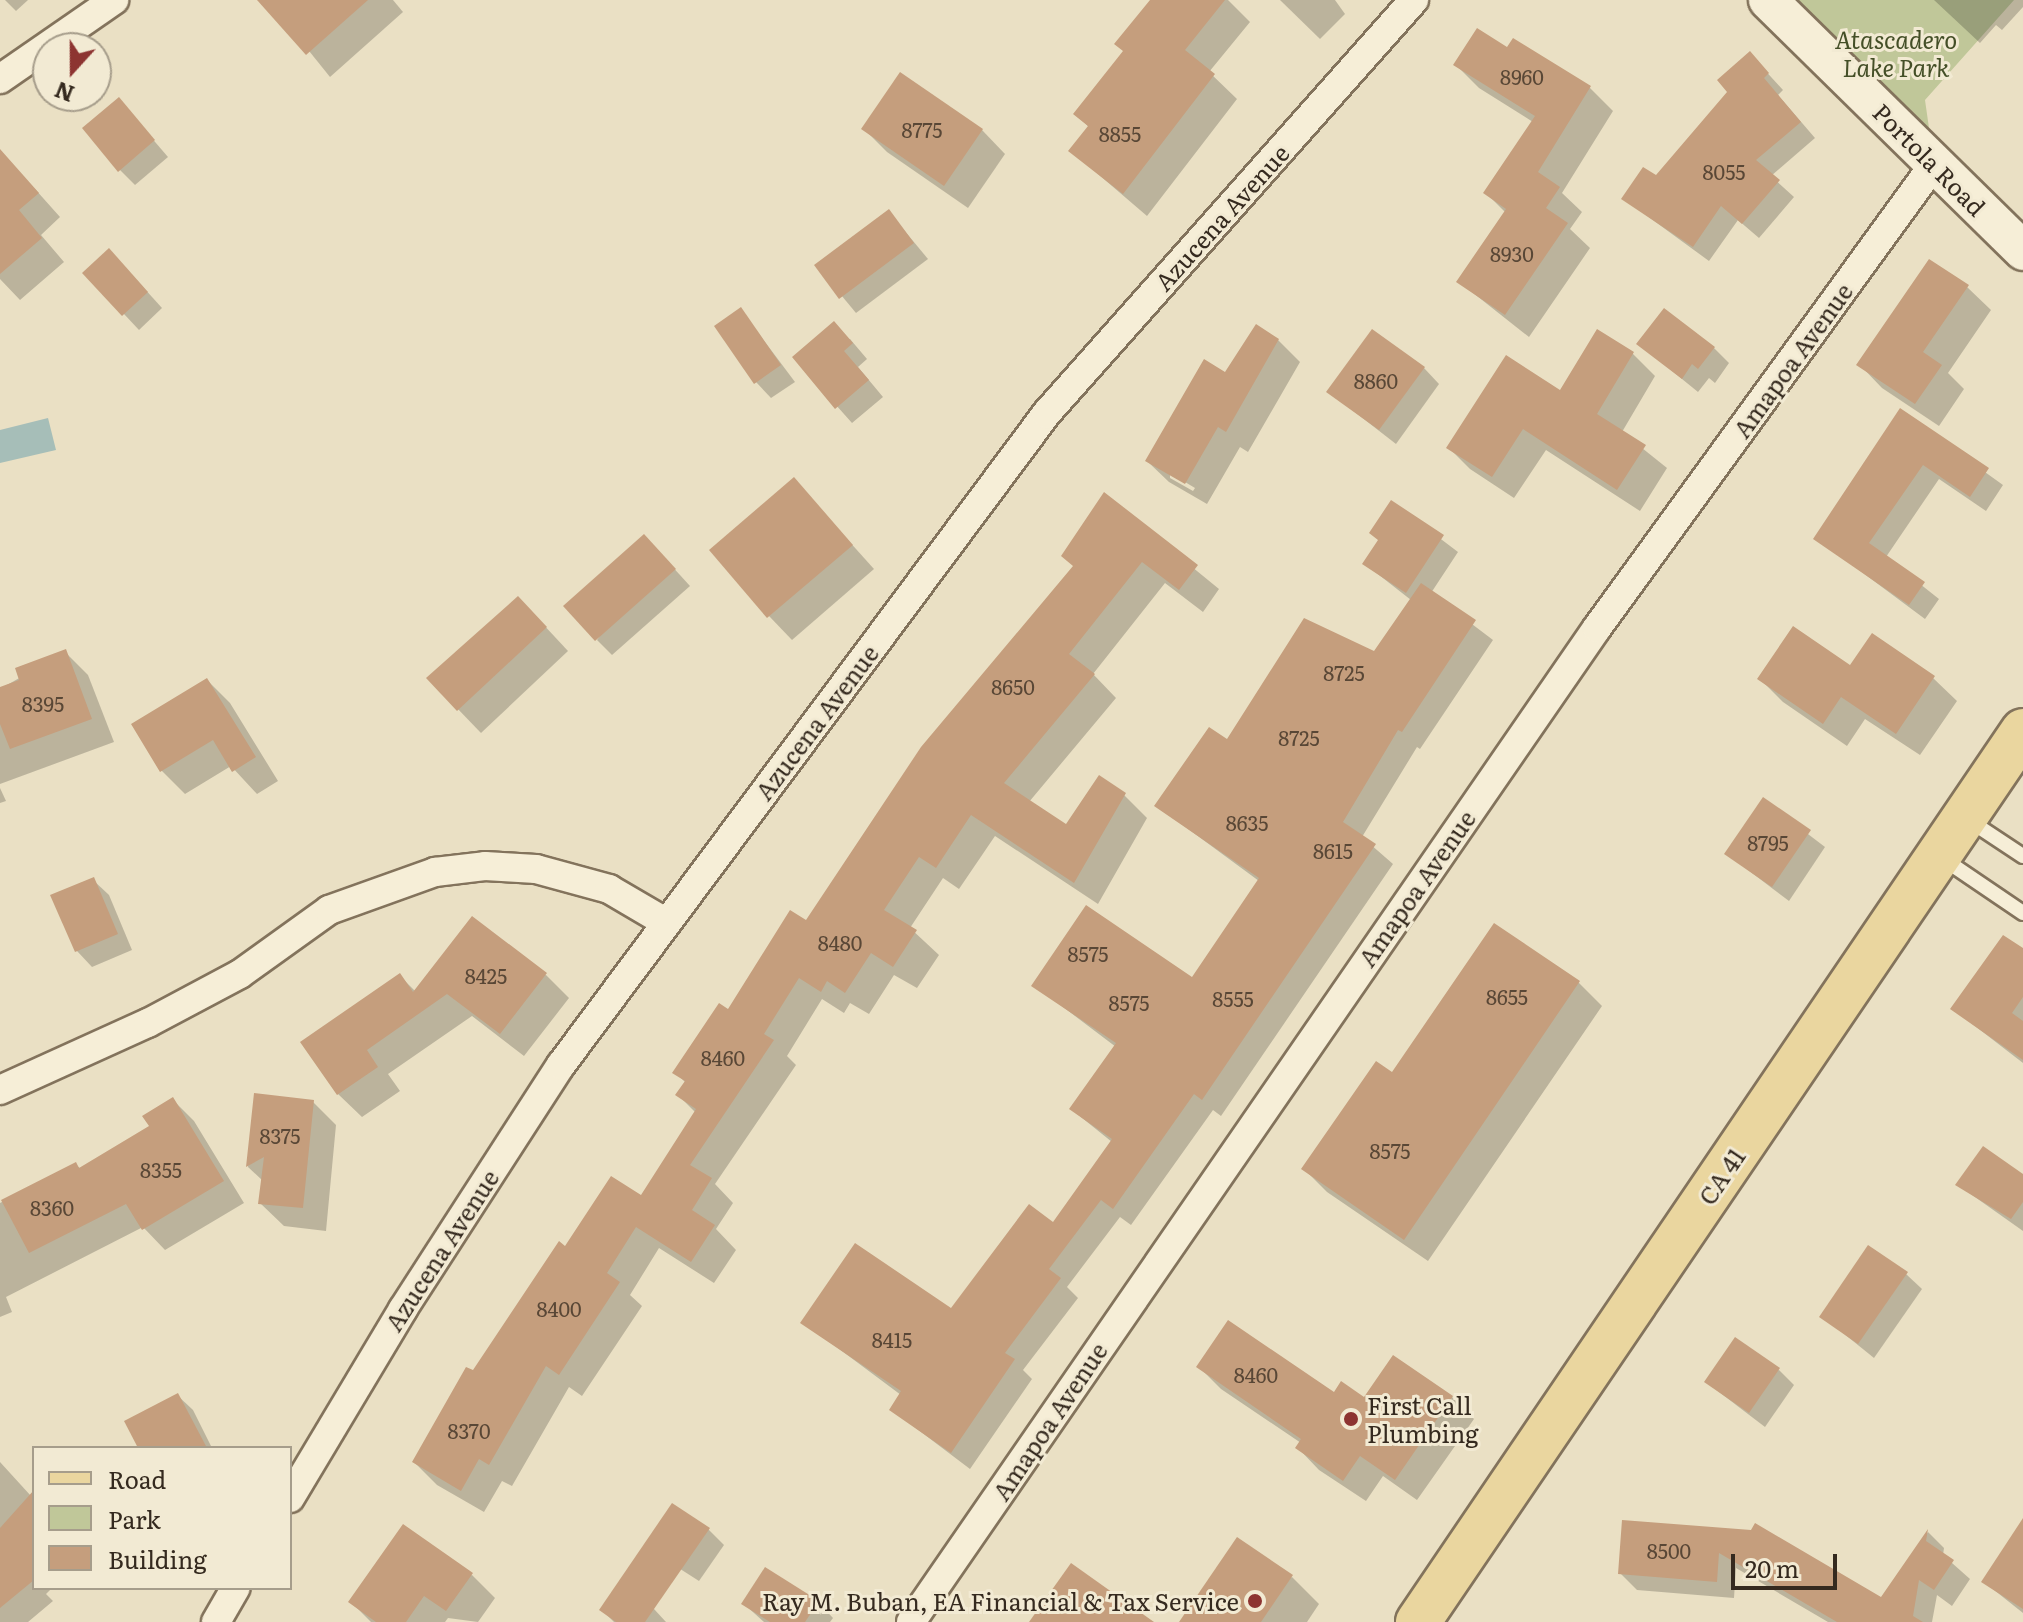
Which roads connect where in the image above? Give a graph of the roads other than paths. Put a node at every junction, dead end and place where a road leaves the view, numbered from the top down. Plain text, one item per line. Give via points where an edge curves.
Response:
1 (114, 0) edge
2 (1414, 0) edge
3 (1768, 0) edge
4 (0, 79) edge
5 (1935, 163) junction
6 (2023, 251) edge
7 (2023, 731) edge
8 (1964, 817) junction
9 (1938, 856) junction
10 (2023, 856) edge
11 (2023, 913) edge
12 (667, 923) junction
13 (0, 1090) edge
14 (292, 1495) edge
15 (235, 1590) edge
16 (1425, 1619) edge
17 (216, 1622) edge
18 (911, 1622) edge

1 - 4 street
2 - 12 street, Azucena Avenue via 1046,414
3 - 5 street, Portola Road
5 - 6 street, Portola Road
5 - 18 street, Amapoa Avenue via 1597,628
7 - 8 main road, CA 41 / CA 41
8 - 9 main road, CA 41 / CA 41
8 - 10 lane
9 - 11 lane
9 - 16 main road, CA 41 / CA 41
12 - 13 street via 609,889 536,869 485,866 435,872 329,910 240,974 148,1023
12 - 14 street, Azucena Avenue via 536,1103
15 - 17 street

